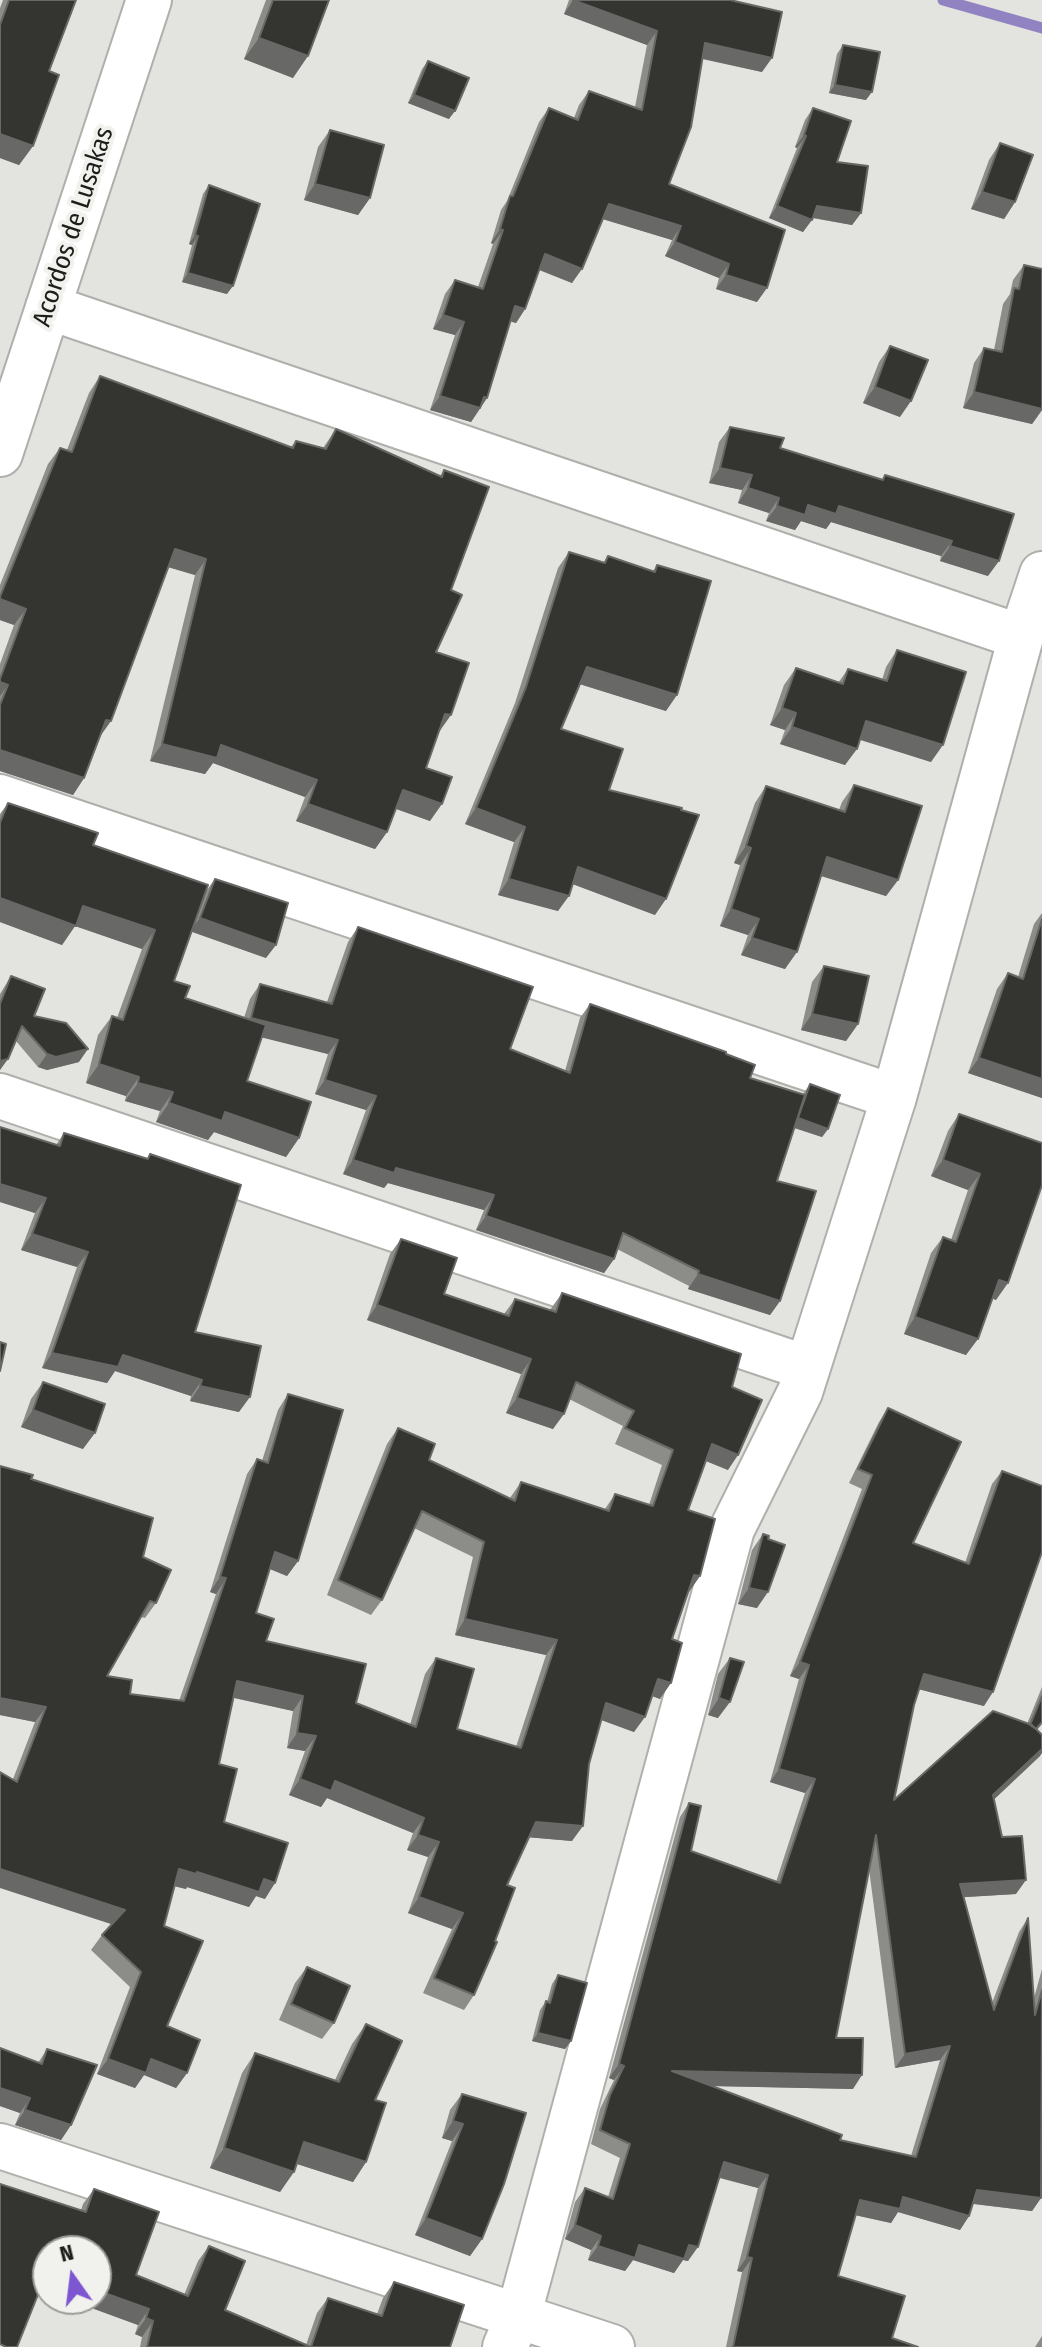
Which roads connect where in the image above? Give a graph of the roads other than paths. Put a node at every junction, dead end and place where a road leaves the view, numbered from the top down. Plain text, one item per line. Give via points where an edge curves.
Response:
1 (149, 0) edge
2 (48, 307) junction
3 (0, 454) edge
4 (1040, 588) edge
5 (1021, 637) junction
6 (0, 797) edge
7 (0, 1096) edge
8 (894, 1097) junction
9 (807, 1368) junction
10 (0, 2146) edge
11 (512, 2332) edge
12 (612, 2347) edge

1 - 2 street, Acordos de Lusakas
2 - 3 street, Acordos de Lusakas
2 - 5 street
4 - 5 street
5 - 8 street
6 - 8 street
7 - 9 street
8 - 9 street
9 - 11 street via 732,1529
10 - 11 street
11 - 12 street

